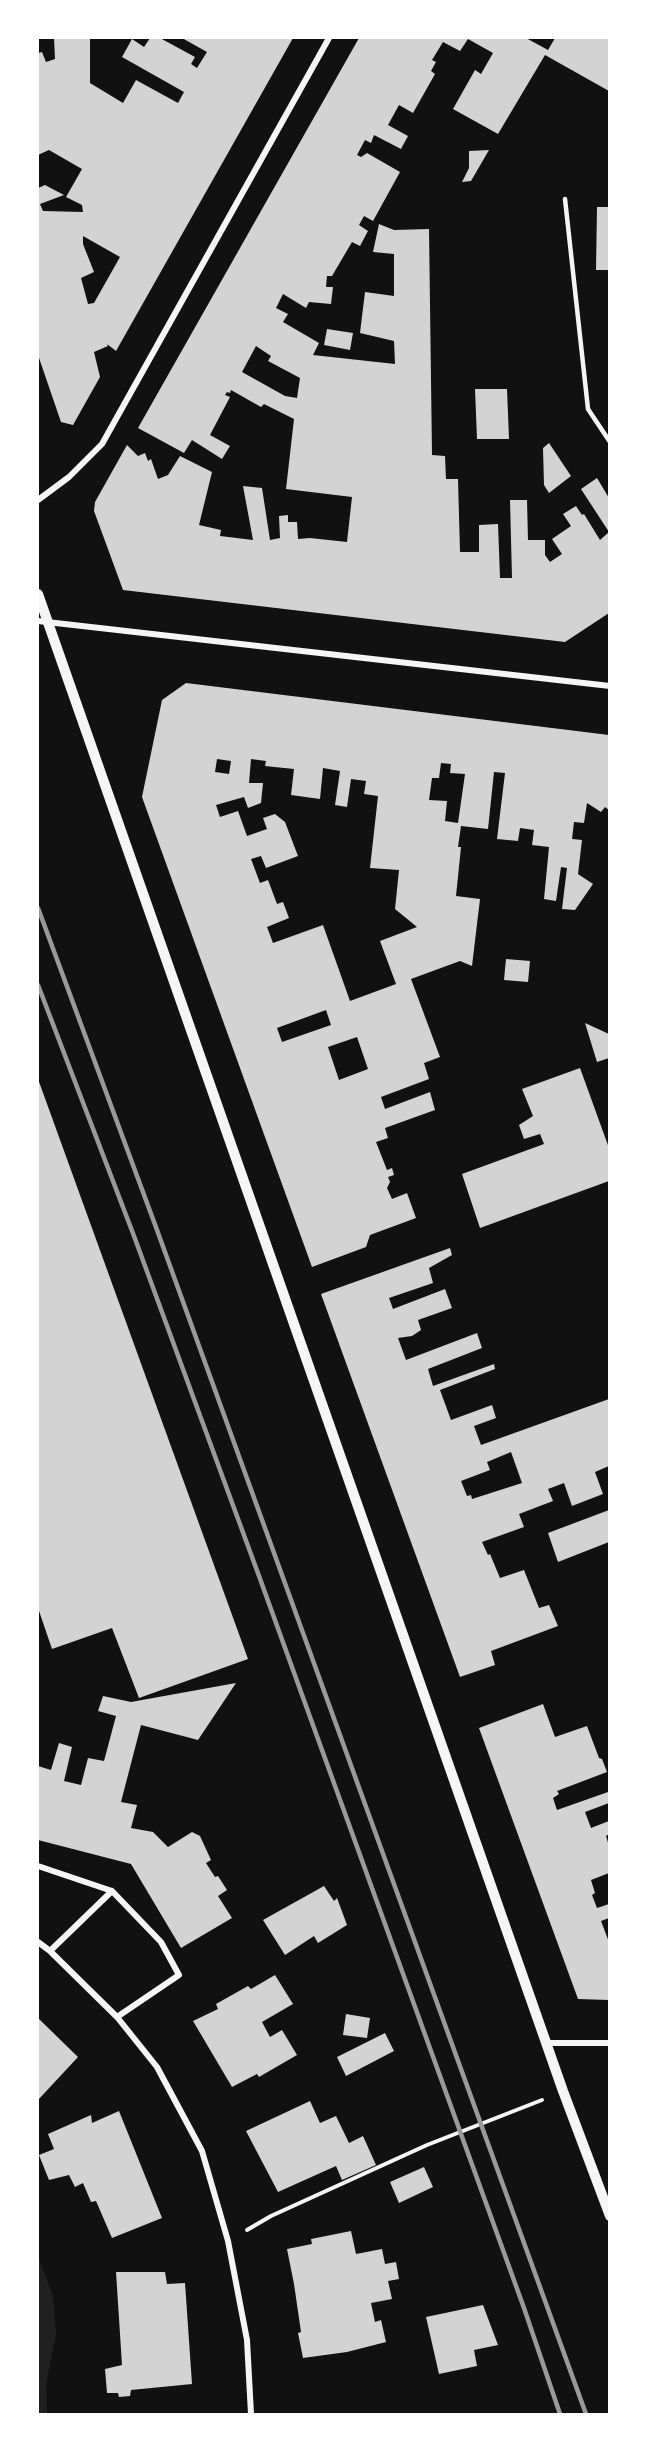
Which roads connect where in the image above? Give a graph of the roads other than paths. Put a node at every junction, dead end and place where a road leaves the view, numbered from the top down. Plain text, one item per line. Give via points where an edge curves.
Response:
1 (329, 38) edge
2 (565, 199) dead end
3 (609, 442) edge
4 (38, 500) edge
5 (38, 594) edge
6 (43, 622) edge
7 (609, 686) edge
8 (38, 1866) edge
9 (112, 1891) junction
10 (38, 1942) edge
11 (50, 1951) junction
12 (117, 2017) junction
13 (546, 2043) junction
14 (609, 2043) edge
15 (609, 2216) edge
16 (250, 2415) edge

1 - 4 street via 102,444 69,477
2 - 3 lane via 588,409
5 - 6 street
6 - 7 street
6 - 13 street
8 - 9 street
9 - 11 street
9 - 12 street via 161,1942 179,1975
10 - 11 street
11 - 12 street
12 - 16 street via 157,2067 202,2151 228,2241 247,2340
13 - 14 street
13 - 15 street

